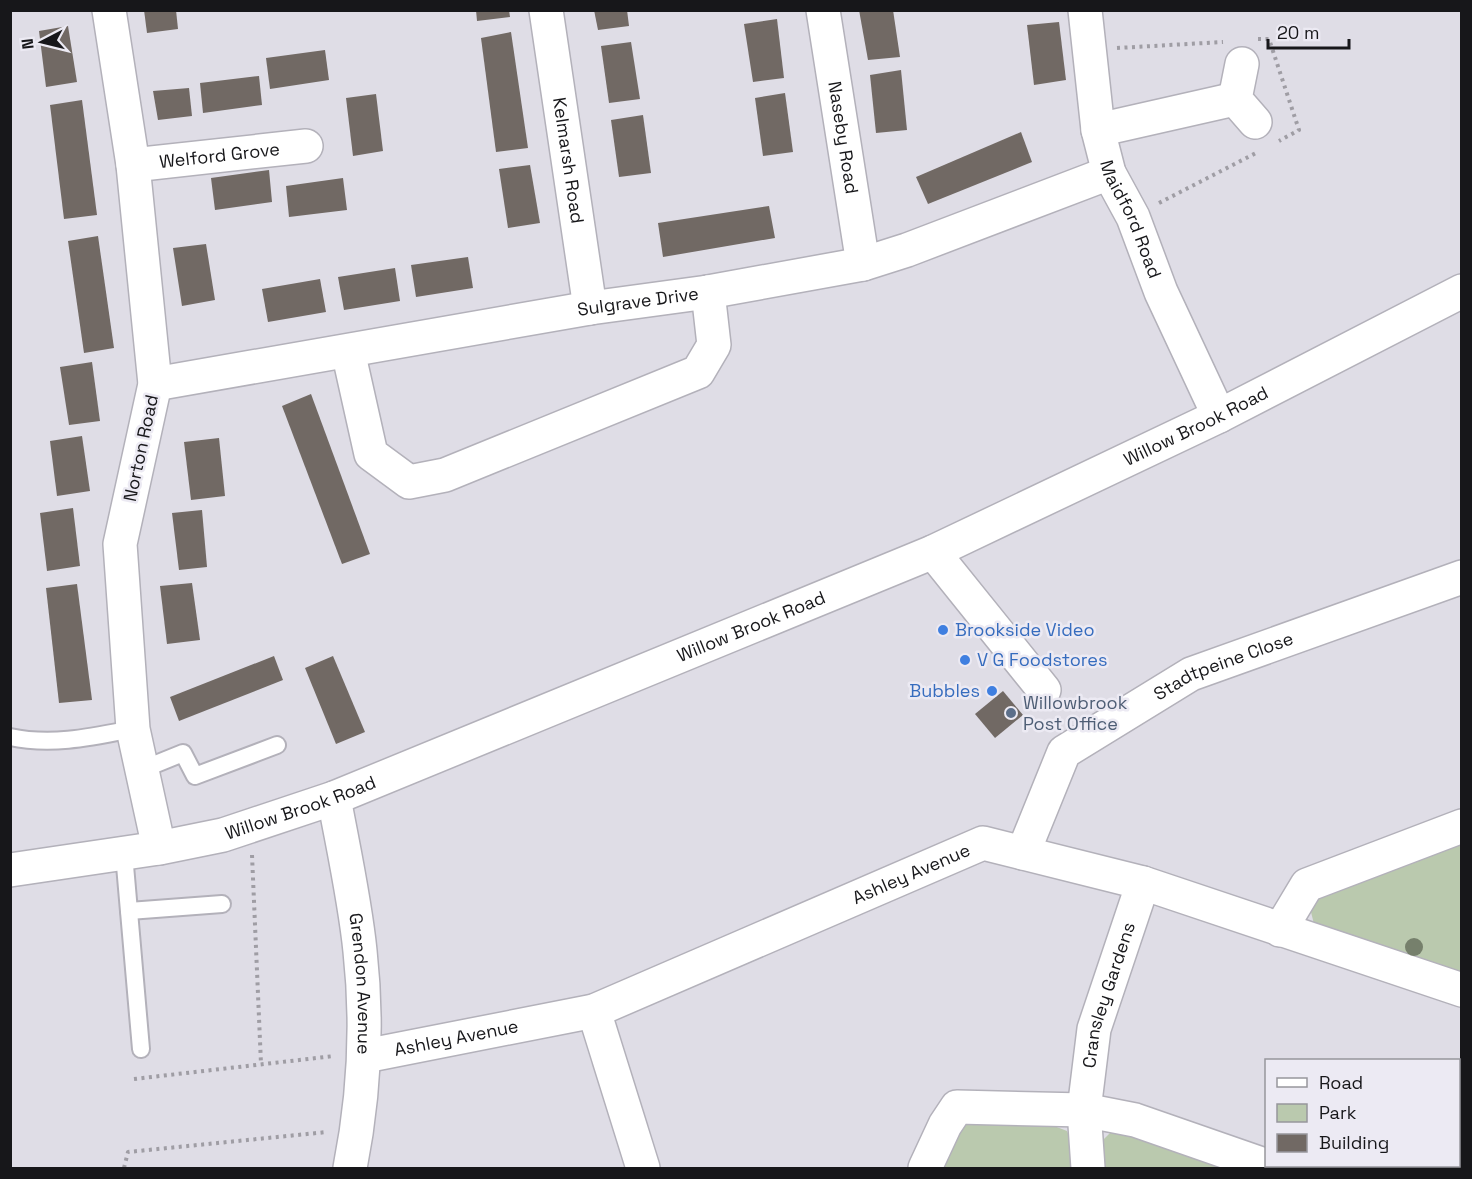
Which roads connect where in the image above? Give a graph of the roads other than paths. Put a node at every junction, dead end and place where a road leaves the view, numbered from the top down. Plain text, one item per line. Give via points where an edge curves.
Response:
1 (109, 10) edge
2 (546, 10) edge
3 (823, 10) edge
4 (1085, 10) edge
5 (1242, 64) dead end
6 (1098, 130) junction
7 (306, 146) dead end
8 (133, 165) junction
9 (1109, 173) junction
10 (863, 264) junction
11 (1461, 291) edge
12 (708, 292) junction
13 (590, 308) junction
14 (348, 351) junction
15 (155, 384) junction
16 (1219, 416) junction
17 (933, 552) junction
18 (1461, 577) edge
19 (1044, 690) dead end
20 (134, 729) junction
21 (10, 737) edge
22 (277, 746) dead end
23 (141, 770) junction
24 (334, 798) junction
25 (1461, 826) edge
26 (159, 849) junction
27 (1023, 853) junction
28 (124, 854) junction
29 (10, 870) edge
30 (1143, 883) junction
31 (222, 904) dead end
32 (129, 911) junction
33 (1280, 930) junction
34 (1461, 990) edge
35 (594, 1011) junction
36 (141, 1049) dead end
37 (365, 1056) junction
38 (1084, 1110) junction
39 (1265, 1165) edge
40 (350, 1168) edge
41 (643, 1168) edge
42 (925, 1168) edge
43 (1088, 1168) edge

1 - 8 street, Norton Road
2 - 13 street, Kelmarsh Road
3 - 10 street, Naseby Road
4 - 6 street, Maidford Road
5 - 6 street via 1245,110
6 - 9 street, Maidford Road
7 - 8 street, Welford Grove
8 - 15 street, Norton Road
9 - 10 street, Sulgrave Drive
9 - 16 street, Maidford Road via 1133,217 1161,292
10 - 12 street, Sulgrave Drive
11 - 16 street, Willow Brook Road
12 - 13 street, Sulgrave Drive
12 - 14 street via 714,345 698,372 445,475 409,482 371,454
13 - 14 street, Sulgrave Drive
14 - 15 street, Sulgrave Drive
15 - 20 street, Norton Road via 120,544
16 - 17 street, Willow Brook Road
17 - 19 street
17 - 24 street, Willow Brook Road
18 - 27 street, Stadtpeine Close via 1191,674 1064,752
20 - 21 lane via 44,742
20 - 23 street, Norton Road
22 - 23 lane via 195,776 183,753
23 - 26 street, Norton Road
24 - 26 street, Willow Brook Road via 223,835
24 - 37 street, Grendon Avenue via 360,950
25 - 33 street via 1306,885
26 - 28 street, Willow Brook Road
27 - 30 street, Ashley Avenue
27 - 35 street, Ashley Avenue via 983,843
28 - 29 street, Willow Brook Road
28 - 32 lane
30 - 33 street, Ashley Avenue
30 - 38 street, Cransley Gardens via 1094,1029
31 - 32 lane
32 - 36 lane
33 - 34 street, Ashley Avenue
35 - 37 street, Ashley Avenue
35 - 41 street
37 - 40 street, Grendon Avenue
38 - 39 street via 1135,1120
38 - 42 street via 957,1107
38 - 43 street, Cransley Gardens

